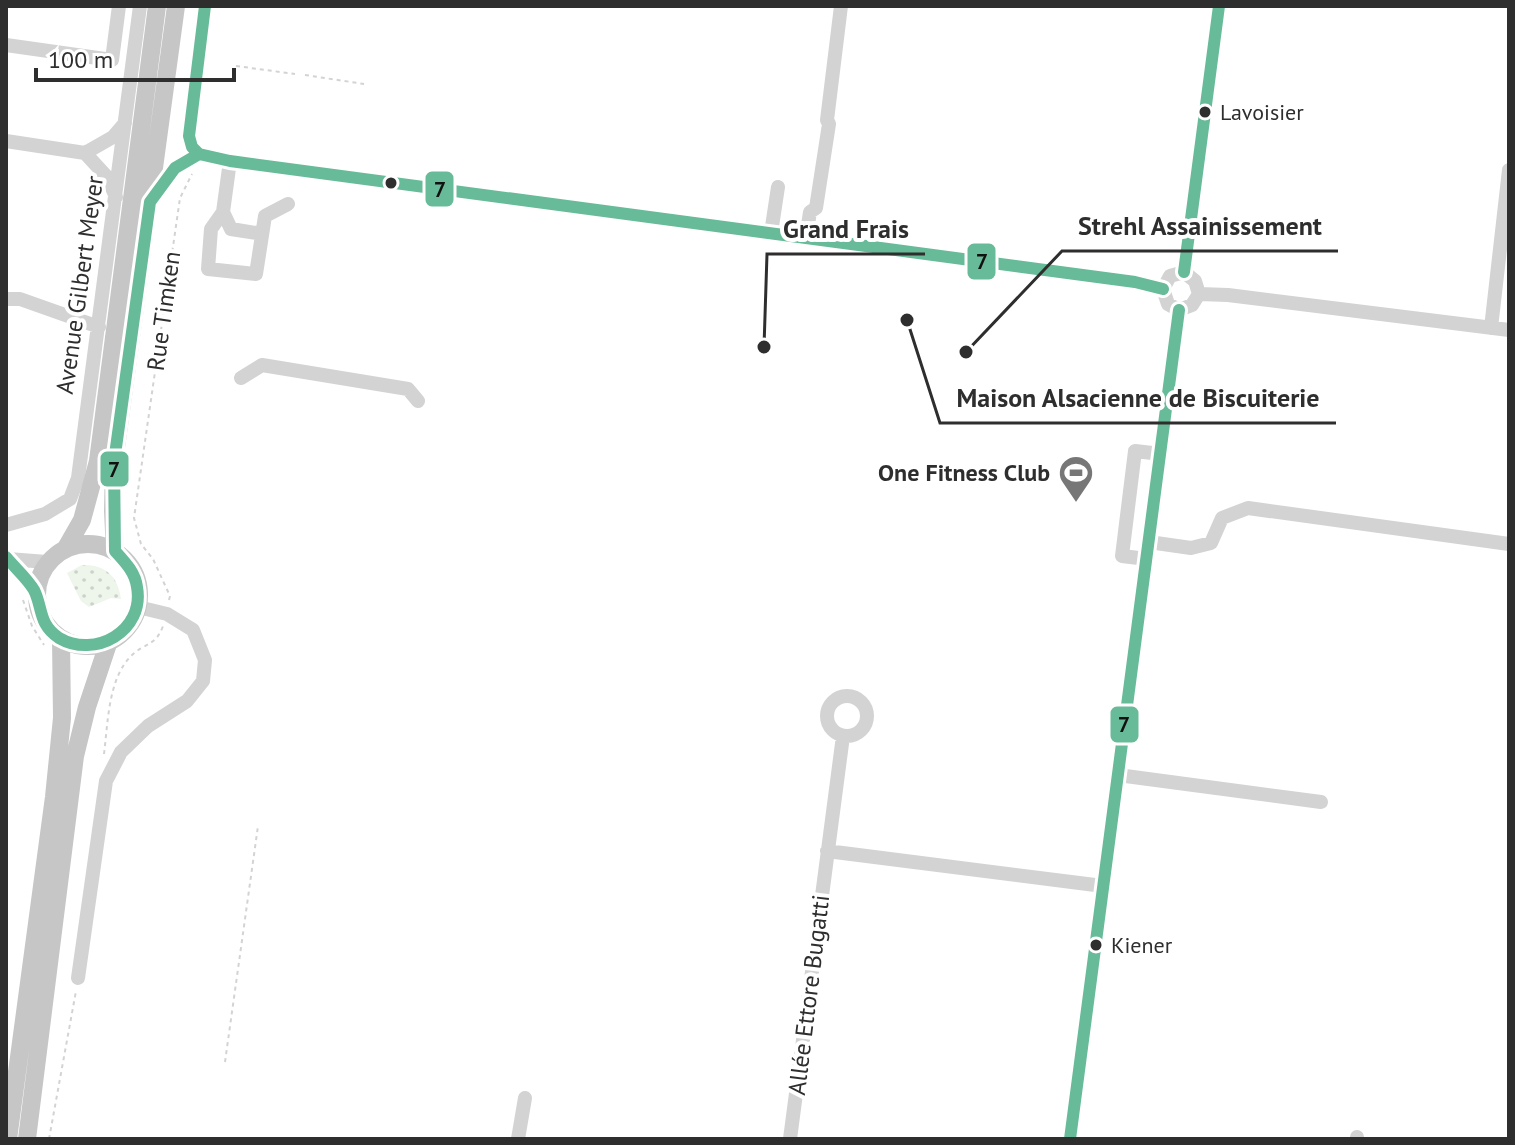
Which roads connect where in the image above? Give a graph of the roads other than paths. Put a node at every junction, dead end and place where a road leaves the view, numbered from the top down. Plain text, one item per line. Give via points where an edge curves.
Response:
1 (119, 6) edge
2 (157, 6) edge
3 (176, 6) edge
4 (205, 6) edge
5 (841, 6) edge
6 (1219, 6) edge
7 (138, 9) edge
8 (6, 45) edge
9 (125, 123) junction
10 (6, 141) edge
11 (85, 153) junction
12 (199, 154) junction
13 (230, 161) junction
14 (1509, 170) edge
15 (778, 187) dead end
16 (116, 197) junction
17 (150, 202) junction
18 (288, 204) dead end
19 (223, 212) junction
20 (771, 233) junction
21 (262, 234) junction
22 (806, 238) junction
23 (1184, 272) junction
24 (1163, 289) junction
25 (1199, 294) junction
26 (6, 299) edge
27 (1179, 310) junction
28 (99, 327) junction
29 (1491, 328) junction
30 (1509, 330) edge
31 (241, 378) dead end
32 (418, 401) dead end
33 (1161, 454) junction
34 (6, 525) edge
35 (1149, 542) junction
36 (1509, 544) edge
37 (66, 548) junction
38 (115, 551) junction
39 (7, 558) edge
40 (1147, 559) junction
41 (47, 562) junction
42 (27, 592) junction
43 (138, 607) junction
44 (109, 641) junction
45 (53, 642) junction
46 (843, 736) dead end
47 (1118, 775) junction
48 (1321, 802) dead end
49 (827, 851) junction
50 (1103, 886) junction
51 (78, 978) road end
52 (525, 1098) dead end
53 (8, 1139) edge
54 (27, 1139) edge
55 (518, 1139) edge
56 (790, 1139) edge
57 (1070, 1139) edge

1 - 8 street via 112,60
2 - 37 main road, Avenue Gilbert Meyer via 98,461 82,520
3 - 17 main road
4 - 12 street via 189,136
5 - 22 street via 816,208 810,212
6 - 23 street
7 - 9 street, Avenue Gilbert Meyer
9 - 11 street
9 - 16 street, Avenue Gilbert Meyer
10 - 11 street
11 - 16 street via 107,177
12 - 13 street
12 - 17 street via 175,168
13 - 19 street
13 - 20 street
14 - 29 street
15 - 20 street
16 - 28 street, Avenue Gilbert Meyer
17 - 38 main road via 114,462
18 - 21 street via 265,216
19 - 21 street via 231,229
19 - 21 street via 211,229 208,269 256,274
20 - 22 street
22 - 24 street
23 - 24 street via 1170,276
23 - 25 street via 1195,281
24 - 27 street via 1168,304
25 - 27 street via 1192,305
25 - 29 street
26 - 28 street via 20,299
27 - 33 street
28 - 34 street, Avenue Gilbert Meyer via 78,478 70,499 45,514
29 - 30 street
31 - 32 street via 262,365 408,389
33 - 35 street
33 - 40 street via 1135,451 1122,556
35 - 36 street via 1191,548 1211,543 1222,518 1248,508
35 - 40 street
37 - 38 main road via 90,543
37 - 41 main road, Avenue Gilbert Meyer
38 - 43 main road via 136,575
39 - 41 street
39 - 42 street
40 - 47 street
41 - 42 main road
42 - 45 main road
43 - 44 main road via 124,631
43 - 51 street via 167,614 193,630 205,660 203,681 187,701 148,726 121,752 106,781
44 - 45 main road via 85,646
44 - 54 main road via 75,756
45 - 53 main road via 62,718
46 - 49 street, Allée Ettore Bugatti
47 - 48 street
47 - 50 street
49 - 50 street
49 - 56 street, Allée Ettore Bugatti
50 - 57 street
52 - 55 street

